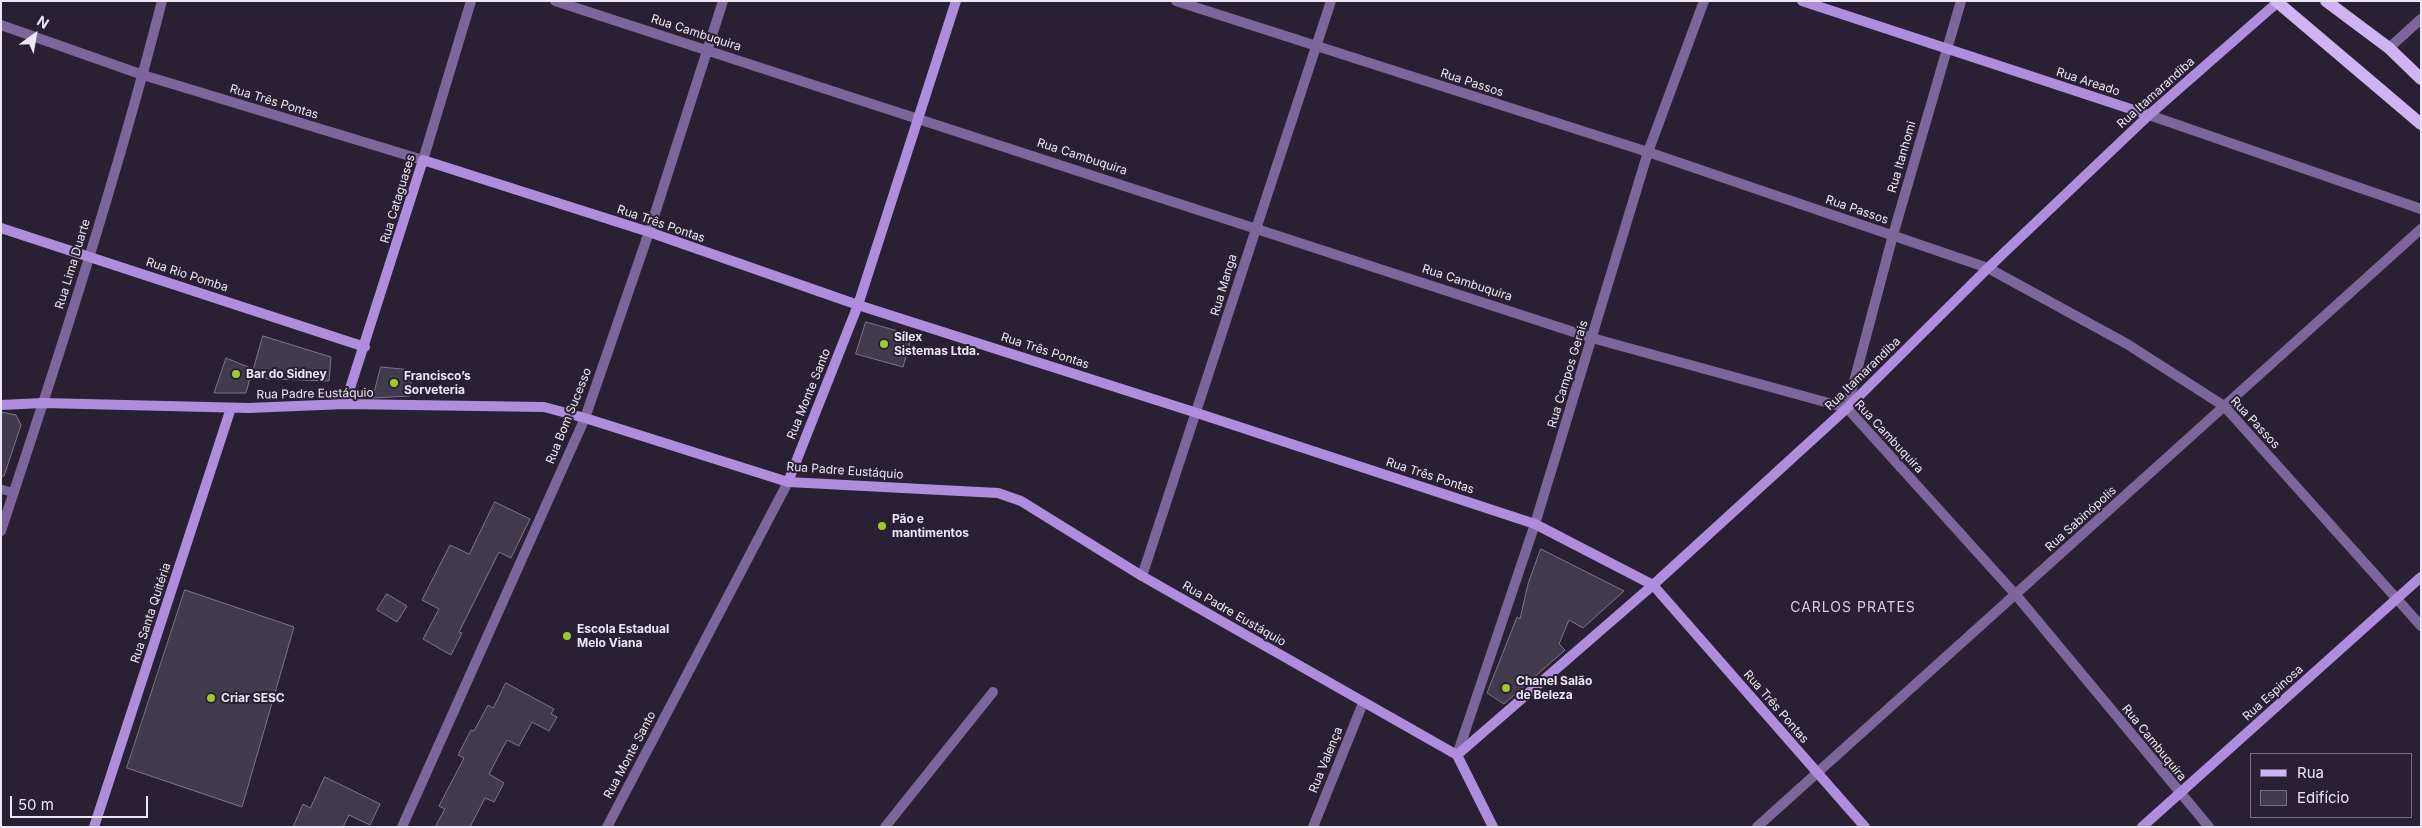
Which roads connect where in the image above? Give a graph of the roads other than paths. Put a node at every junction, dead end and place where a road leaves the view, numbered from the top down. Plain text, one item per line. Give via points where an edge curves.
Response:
1 (162, 1) edge
2 (472, 1) edge
3 (555, 1) edge
4 (723, 1) edge
5 (956, 1) edge
6 (1176, 1) edge
7 (1331, 1) edge
8 (1704, 1) edge
9 (1802, 1) edge
10 (1961, 1) edge
11 (2326, 1) edge
12 (2277, 2) edge
13 (2421, 19) edge
14 (1, 25) edge
15 (1315, 45) junction
16 (1946, 48) junction
17 (2388, 48) junction
18 (706, 49) junction
19 (143, 75) junction
20 (2421, 79) edge
21 (2149, 115) junction
22 (918, 118) junction
23 (2421, 124) edge
24 (1648, 152) junction
25 (423, 160) junction
26 (2421, 209) edge
27 (1255, 227) junction
28 (1, 228) edge
29 (2421, 229) edge
30 (649, 232) junction
31 (1893, 235) junction
32 (88, 256) junction
33 (1988, 268) junction
34 (858, 305) junction
35 (1592, 338) junction
36 (365, 347) junction
37 (43, 403) junction
38 (345, 404) junction
39 (1, 405) edge
40 (2224, 406) junction
41 (231, 408) junction
42 (1847, 408) junction
43 (1197, 413) junction
44 (585, 418) junction
45 (788, 482) junction
46 (1, 489) edge
47 (14, 493) junction
48 (1535, 524) junction
49 (1, 531) edge
50 (1142, 576) junction
51 (2421, 577) edge
52 (1653, 585) junction
53 (2016, 595) junction
54 (2397, 599) junction
55 (2421, 626) edge
56 (993, 692) dead end
57 (1363, 703) junction
58 (1457, 755) junction
59 (1817, 773) junction
60 (2179, 794) junction
61 (94, 827) edge
62 (402, 827) edge
63 (607, 827) edge
64 (885, 827) edge
65 (1313, 827) edge
66 (1493, 827) edge
67 (1757, 827) edge
68 (1866, 827) edge
69 (2142, 827) edge
70 (2209, 827) edge

1 - 19 street, Rua Lima Duarte
2 - 25 street, Rua Cataguases
3 - 18 street, Rua Cambuquira
4 - 18 street, Rua Bom Sucesso
5 - 22 main road, Rua Monte Santo
6 - 15 street, Rua Passos
7 - 15 street, Rua Manga
8 - 24 street, Rua Campos Gerais
9 - 16 main road, Rua Areado
10 - 16 street, Rua Itanhomi
11 - 17 main road
12 - 21 main road, Rua Itamarandiba
12 - 23 main road
13 - 17 street
14 - 19 street, Rua Três Pontas
15 - 24 street, Rua Passos
15 - 27 street, Rua Manga
16 - 21 main road, Rua Areado
16 - 31 street, Rua Itanhomi
17 - 20 main road
18 - 22 street, Rua Cambuquira
18 - 30 street, Rua Bom Sucesso
19 - 25 street, Rua Três Pontas
19 - 32 street, Rua Lima Duarte
21 - 26 street, Rua Areado
21 - 33 main road, Rua Itamarandiba
22 - 27 street, Rua Cambuquira
22 - 34 main road, Rua Monte Santo
24 - 31 street, Rua Passos
24 - 35 street, Rua Campos Gerais
25 - 30 main road, Rua Três Pontas
25 - 36 main road, Rua Cataguases
27 - 35 street, Rua Cambuquira
27 - 43 street, Rua Manga
28 - 32 main road, Rua Rio Pomba
29 - 40 street, Rua Sabinópolis
30 - 34 main road, Rua Três Pontas
30 - 44 street, Rua Bom Sucesso
31 - 33 street, Rua Passos
31 - 42 street, Rua Itanhomi
32 - 36 main road, Rua Rio Pomba
32 - 37 street, Rua Lima Duarte
33 - 40 street, Rua Passos via 2127,344
33 - 42 main road, Rua Itamarandiba
34 - 43 main road, Rua Três Pontas
34 - 45 main road, Rua Monte Santo
35 - 42 street, Rua Cambuquira
35 - 48 street, Rua Campos Gerais
36 - 38 main road, Rua Cataguases
37 - 39 main road, Rua Padre Eustáquio
37 - 41 main road, Rua Padre Eustáquio
37 - 47 street, Rua Lima Duarte
38 - 41 main road, Rua Padre Eustáquio
38 - 44 main road, Rua Padre Eustáquio via 544,408
40 - 53 street, Rua Sabinópolis
40 - 54 street, Rua Passos
41 - 61 main road, Rua Santa Quitéria
42 - 52 main road, Rua Itamarandiba
42 - 53 street, Rua Cambuquira
43 - 48 main road, Rua Três Pontas
43 - 50 street, Rua Manga
44 - 45 main road, Rua Padre Eustáquio
44 - 62 street, Rua Bom Sucesso
45 - 50 main road, Rua Padre Eustáquio via 998,493 1021,501
45 - 63 street, Rua Monte Santo
46 - 47 lane
47 - 49 street, Rua Lima Duarte
48 - 52 main road, Rua Três Pontas
48 - 58 street, Rua Campos Gerais
50 - 57 main road, Rua Padre Eustáquio
51 - 54 main road, Rua Espinosa
52 - 58 main road, Rua Itamarandiba
52 - 59 main road, Rua Três Pontas
53 - 59 street, Rua Sabinópolis
53 - 60 street, Rua Cambuquira
54 - 55 street, Rua Passos
54 - 60 main road, Rua Espinosa
56 - 64 street
57 - 58 main road, Rua Padre Eustáquio
57 - 65 street, Rua Valença
58 - 66 main road
59 - 67 street, Rua Sabinópolis
59 - 68 main road, Rua Três Pontas
60 - 69 main road, Rua Espinosa
60 - 70 street, Rua Cambuquira

